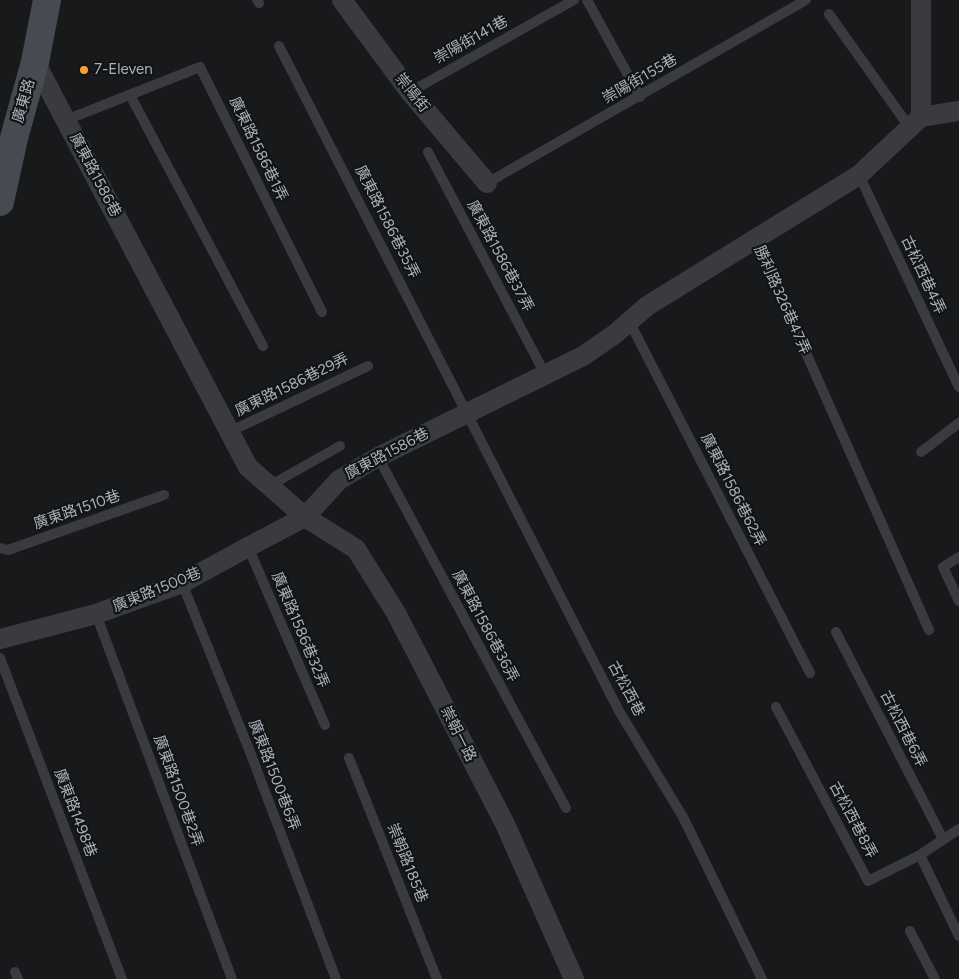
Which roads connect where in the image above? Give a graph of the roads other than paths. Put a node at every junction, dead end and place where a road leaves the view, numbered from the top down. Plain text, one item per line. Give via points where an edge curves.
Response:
1 (47, 0) edge
2 (342, 0) edge
3 (574, 0) edge
4 (588, 0) edge
5 (806, 0) edge
6 (921, 0) edge
7 (829, 14) dead end
8 (279, 46) dead end
9 (36, 62) junction
10 (410, 92) junction
11 (130, 95) junction
12 (640, 97) junction
13 (959, 111) edge
14 (66, 120) junction
15 (915, 122) junction
16 (7, 137) edge
17 (428, 152) dead end
18 (859, 175) junction
19 (487, 183) joint
20 (0, 202) edge
21 (755, 238) junction
22 (322, 312) dead end
23 (629, 321) junction
24 (263, 346) dead end
25 (368, 366) dead end
26 (545, 374) junction
27 (959, 387) edge
28 (467, 412) junction
29 (959, 423) edge
30 (230, 432) junction
31 (340, 446) dead end
32 (921, 452) dead end
33 (378, 458) junction
34 (269, 486) junction
35 (164, 495) dead end
36 (305, 517) junction
37 (0, 548) edge
38 (248, 548) junction
39 (959, 557) edge
40 (182, 583) junction
41 (959, 601) edge
42 (96, 614) junction
43 (929, 630) dead end
44 (836, 632) dead end
45 (0, 639) edge
46 (0, 658) edge
47 (810, 673) dead end
48 (776, 707) dead end
49 (325, 724) dead end
50 (349, 758) dead end
51 (566, 808) dead end
52 (959, 829) edge
53 (943, 839) junction
54 (920, 855) junction
55 (910, 931) dead end
56 (959, 936) edge
57 (122, 979) edge
58 (232, 979) edge
59 (336, 979) edge
60 (437, 979) edge
61 (574, 979) edge
62 (762, 979) edge
63 (935, 979) edge

1 - 9 street, 廣東路
2 - 10 street, 崇陽街
3 - 10 lane, 崇陽街141巷
4 - 12 lane
5 - 12 lane, 崇陽街155巷
6 - 15 street
7 - 15 lane
8 - 28 lane, 廣東路1586巷35弄
9 - 14 street, 廣東路1586巷
9 - 16 street, 廣東路
10 - 19 street, 崇陽街
11 - 14 lane, 廣東路1586巷1弄
11 - 22 lane, 廣東路1586巷1弄 via 200,67
11 - 24 lane
12 - 19 lane, 崇陽街155巷
13 - 15 street
14 - 30 street, 廣東路1586巷
15 - 18 street, 勝利路326巷47弄
16 - 20 street, 廣東路
17 - 26 lane, 廣東路1586巷37弄
18 - 21 street, 勝利路326巷47弄
18 - 27 lane, 古松西巷4弄
21 - 23 street, 廣東路1586巷 via 647,306
21 - 43 lane, 勝利路326巷47弄
23 - 26 street, 廣東路1586巷 via 582,356
23 - 47 lane, 廣東路1586巷62弄
25 - 30 lane, 廣東路1586巷29弄
26 - 28 street, 廣東路1586巷
28 - 33 street, 廣東路1586巷
28 - 62 lane, 古松西巷 via 619,710 683,817
29 - 32 lane
30 - 34 street, 廣東路1586巷 via 248,467
31 - 34 lane
33 - 36 street, 廣東路1586巷 via 339,480
33 - 51 lane, 廣東路1586巷36弄
34 - 36 street, 廣東路1586巷
35 - 37 lane, 廣東路1510巷 via 8,550
36 - 38 street, 廣東路1500巷
36 - 61 street, 崇朝一路 via 356,549 396,613 505,824
38 - 40 street, 廣東路1500巷
38 - 49 lane, 廣東路1586巷32弄
39 - 41 lane via 944,567
40 - 42 street, 廣東路1500巷
40 - 59 lane, 廣東路1500巷6弄
42 - 45 street, 廣東路1500巷
42 - 58 lane, 廣東路1500巷2弄
44 - 53 lane, 古松西巷6弄
46 - 57 lane, 廣東路1498巷
48 - 54 lane, 古松西巷8弄 via 868,881
50 - 60 lane, 崇朝路185巷
52 - 53 lane, 古松西巷8弄
53 - 54 lane, 古松西巷8弄
54 - 56 lane
55 - 63 lane

